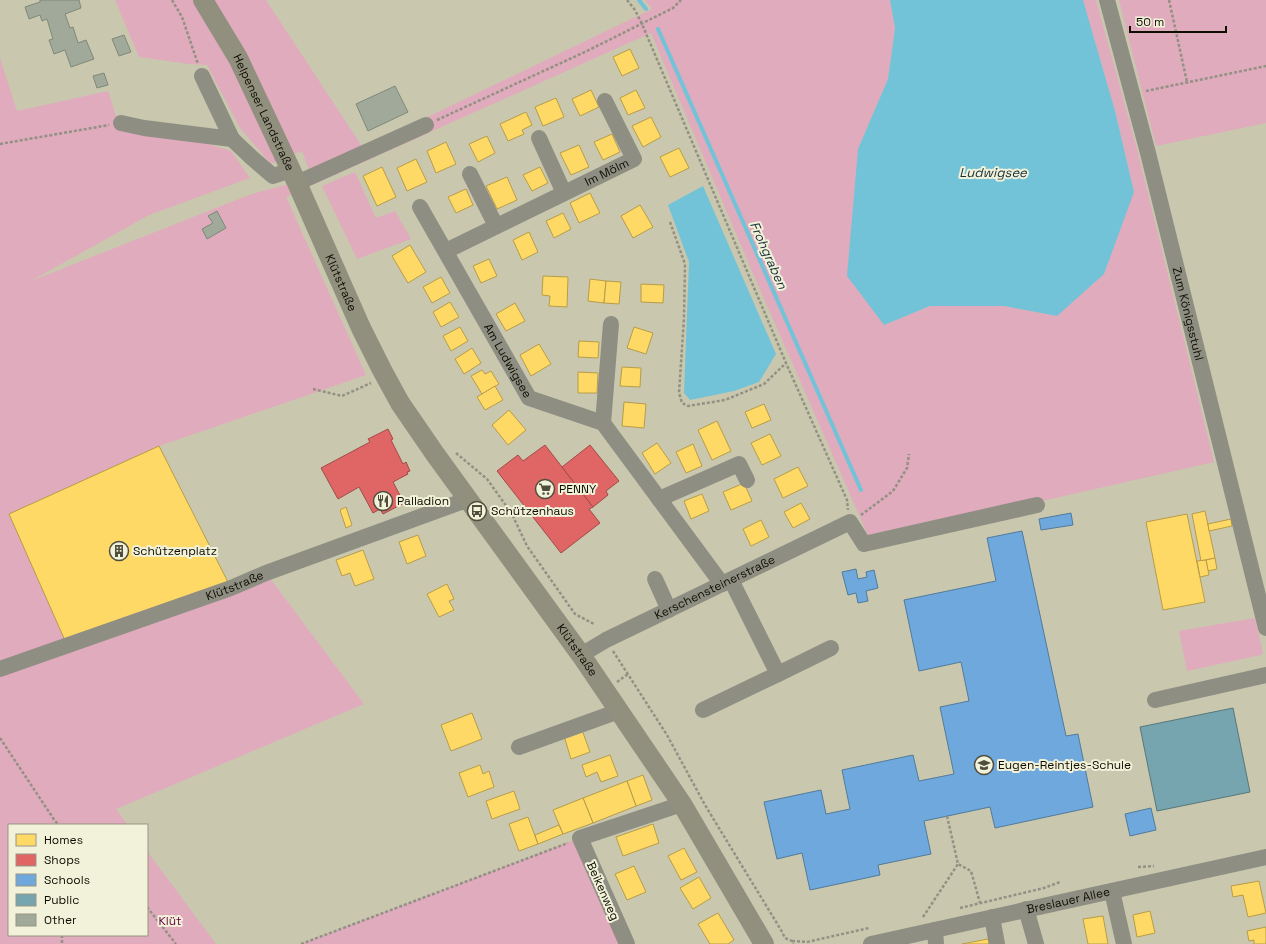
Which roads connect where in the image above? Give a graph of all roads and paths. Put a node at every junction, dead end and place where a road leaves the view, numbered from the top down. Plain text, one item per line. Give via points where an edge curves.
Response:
1 (172, 0) edge
2 (203, 0) edge
3 (627, 0) edge
4 (680, 0) edge
5 (1107, 0) edge
6 (1169, 0) edge
7 (642, 24) junction
8 (1266, 66) edge
9 (202, 76) joint
10 (1187, 82) junction
11 (1132, 94) junction
12 (605, 101) dead end
13 (121, 123) joint
14 (426, 126) joint
15 (540, 138) dead end
16 (232, 139) junction
17 (0, 144) edge
18 (470, 174) dead end
19 (294, 177) junction
20 (564, 193) junction
21 (420, 207) dead end
22 (670, 222) dead end
23 (496, 226) junction
24 (316, 228) joint
25 (446, 251) junction
26 (611, 324) dead end
27 (786, 363) junction
28 (386, 377) junction
29 (313, 389) dead end
30 (603, 423) junction
31 (452, 450) dead end
32 (909, 454) dead end
33 (747, 480) dead end
34 (469, 499) junction
35 (659, 499) junction
36 (1036, 505) dead end
37 (850, 522) junction
38 (655, 579) dead end
39 (727, 582) junction
40 (669, 610) junction
41 (594, 624) dead end
42 (1266, 628) edge
43 (831, 648) dead end
44 (613, 650) dead end
45 (581, 655) junction
46 (0, 669) edge
47 (778, 674) junction
48 (1266, 675) edge
49 (1154, 700) dead end
50 (703, 710) dead end
51 (619, 711) junction
52 (0, 738) edge
53 (519, 747) dead end
54 (682, 804) junction
55 (947, 816) dead end
56 (55, 821) joint
57 (58, 824) edge
58 (580, 838) junction
59 (1266, 857) edge
60 (958, 864) junction
61 (1060, 882) dead end
62 (1112, 891) junction
63 (980, 904) junction
64 (148, 908) edge
65 (957, 909) dead end
66 (1026, 910) junction
67 (923, 917) junction
68 (992, 917) junction
69 (916, 918) dead end
70 (877, 927) dead end
71 (933, 930) edge
72 (793, 943) edge
73 (176, 944) edge
74 (301, 944) edge
75 (627, 944) edge
76 (764, 944) edge
77 (871, 944) edge
78 (997, 944) edge
79 (1036, 944) edge
80 (1124, 944) edge

1 - 9 path via 182,16
2 - 19 main road, Helpenser Landstraße via 238,58
3 - 7 path
4 - 7 path via 673,8
5 - 11 street, Zum Königsstuhl
6 - 10 path
7 - 14 path
7 - 27 path
8 - 10 path
9 - 16 street
10 - 11 path
11 - 42 street, Zum Königsstuhl
12 - 20 street, Im Mölm via 634,159
13 - 16 street
13 - 17 path
14 - 19 street
15 - 20 street
16 - 19 street via 273,176
18 - 23 street
19 - 24 main road, Helpenser Landstraße
20 - 23 street, Im Mölm
21 - 25 street, Am Ludwigsee
22 - 27 path via 685,264 679,393 682,403 688,406 725,400 764,384
23 - 25 street, Im Mölm
24 - 28 main road, Klütstraße
25 - 30 street, Am Ludwigsee via 529,398
26 - 30 street
27 - 37 path via 847,500
28 - 29 path via 342,396
28 - 34 main road, Klütstraße via 400,404
30 - 35 street
31 - 41 path via 487,479 512,514 527,546 575,614
32 - 37 path via 907,468 893,491
33 - 35 street via 739,464
34 - 45 main road, Klütstraße
34 - 46 street, Klütstraße via 231,588
35 - 39 street
36 - 37 street via 864,544
37 - 39 street, Kerschensteinerstraße
38 - 40 street
39 - 40 street, Kerschensteinerstraße
39 - 47 street
40 - 45 street, Kerschensteinerstraße
43 - 47 street
44 - 72 path via 667,735 705,805 780,930 785,938
45 - 51 main road, Klütstraße
47 - 50 street
48 - 49 street
51 - 53 street
51 - 54 main road, Klütstraße
52 - 56 path
54 - 58 street
54 - 76 main road, Klütstraße
55 - 60 path
56 - 57 path
58 - 74 path
58 - 75 street, Beikenweg
59 - 62 street, Breslauer Allee
60 - 63 path via 971,871
60 - 67 path
61 - 63 path
62 - 66 street, Breslauer Allee
62 - 80 street
63 - 65 path
64 - 73 path
66 - 68 street, Breslauer Allee
66 - 79 street
67 - 69 path
67 - 71 path
68 - 71 street, Breslauer Allee
68 - 78 street
70 - 72 path
71 - 77 street, Breslauer Allee

